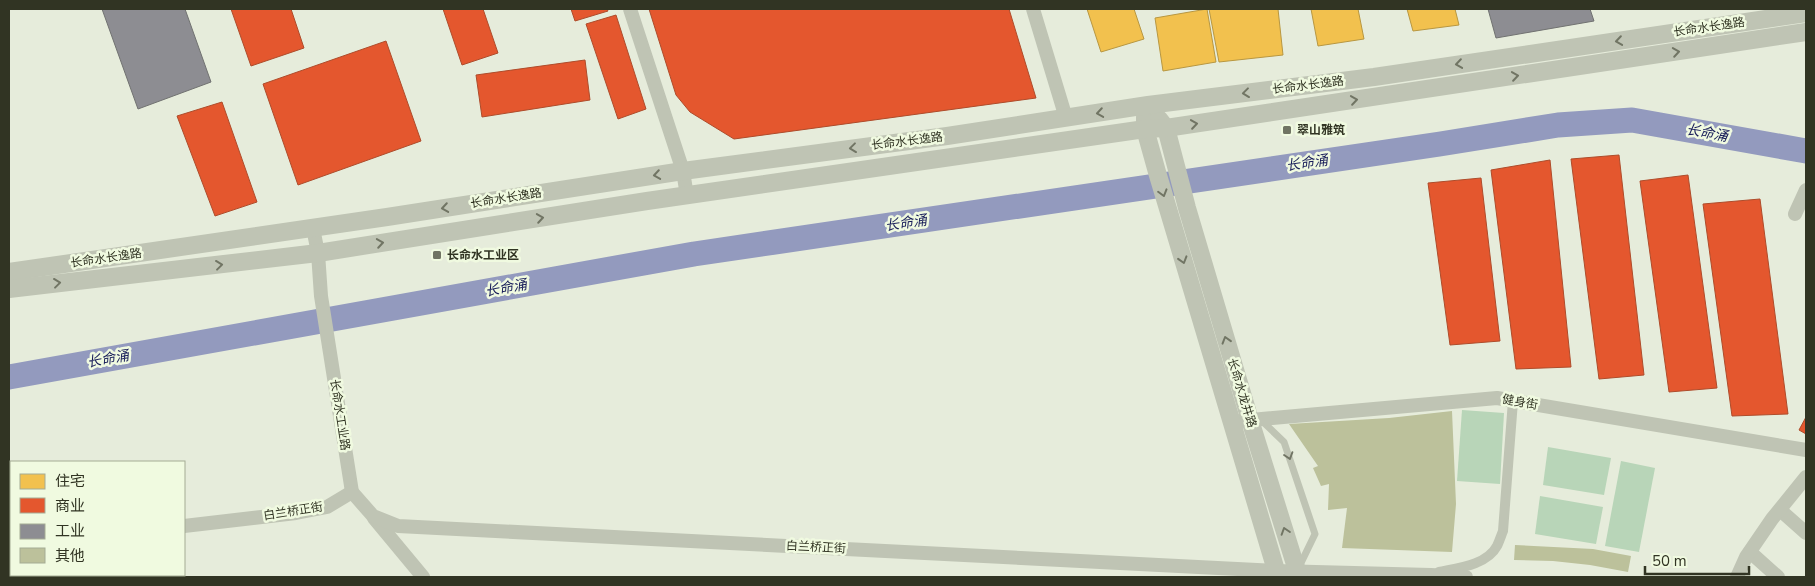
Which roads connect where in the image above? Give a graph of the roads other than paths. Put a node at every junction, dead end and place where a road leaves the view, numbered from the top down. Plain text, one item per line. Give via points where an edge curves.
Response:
1 (630, 9) edge
2 (1033, 9) edge
3 (1806, 13) edge
4 (1806, 32) edge
5 (1146, 105) junction
6 (1066, 118) junction
7 (1166, 128) junction
8 (1145, 129) junction
9 (683, 171) junction
10 (1806, 190) edge
11 (687, 196) junction
12 (1796, 214) dead end
13 (313, 228) junction
14 (318, 254) junction
15 (9, 272) edge
16 (9, 289) edge
17 (1513, 401) junction
18 (1255, 420) junction
19 (1232, 422) junction
20 (1806, 450) edge
21 (1806, 477) edge
22 (352, 492) junction
23 (1780, 510) junction
24 (373, 516) junction
25 (185, 526) edge
26 (1806, 532) edge
27 (1750, 552) junction
28 (1278, 574) edge
29 (1298, 574) edge
30 (1431, 574) junction
31 (423, 577) edge
32 (1466, 577) edge
33 (1737, 577) edge
34 (1778, 577) edge

1 - 9 street
2 - 6 street
3 -> 5 street, 长命水长逸路 via 1374,77
7 -> 4 street, 长命水长逸路
5 -> 6 street, 长命水长逸路
5 - 7 street
5 - 8 street
6 -> 9 street, 长命水长逸路
7 - 8 street, 长命水长逸路
18 -> 7 street, 长命水龙井路 via 1186,208
8 - 11 street, 长命水长逸路
8 -> 19 street, 长命水龙井路
9 - 11 street
9 -> 13 street, 长命水长逸路
10 - 12 street
14 -> 11 street, 长命水长逸路
13 - 14 street
13 - 15 street, 长命水长逸路
16 -> 14 street, 长命水长逸路
14 - 22 street, 长命水工业路 via 321,296
17 - 18 street, 健身街 via 1497,398
17 - 20 street, 健身街
17 - 30 street via 1503,531 1496,548 1483,559
18 - 19 street, 健身街
29 -> 18 street, 长命水龙井路
18 -> 29 lane via 1284,442 1315,534
19 - 28 street, 长命水龙井路
21 - 23 street
22 - 24 street, 白兰桥正街
22 - 25 street, 白兰桥正街 via 326,507
23 - 26 street
23 - 27 street
24 - 28 street, 白兰桥正街 via 398,526
24 - 31 street
27 - 33 street
27 - 34 street
28 - 29 street, 白兰桥正街
29 - 30 street, 白兰桥正街
30 - 32 street, 白兰桥正街

